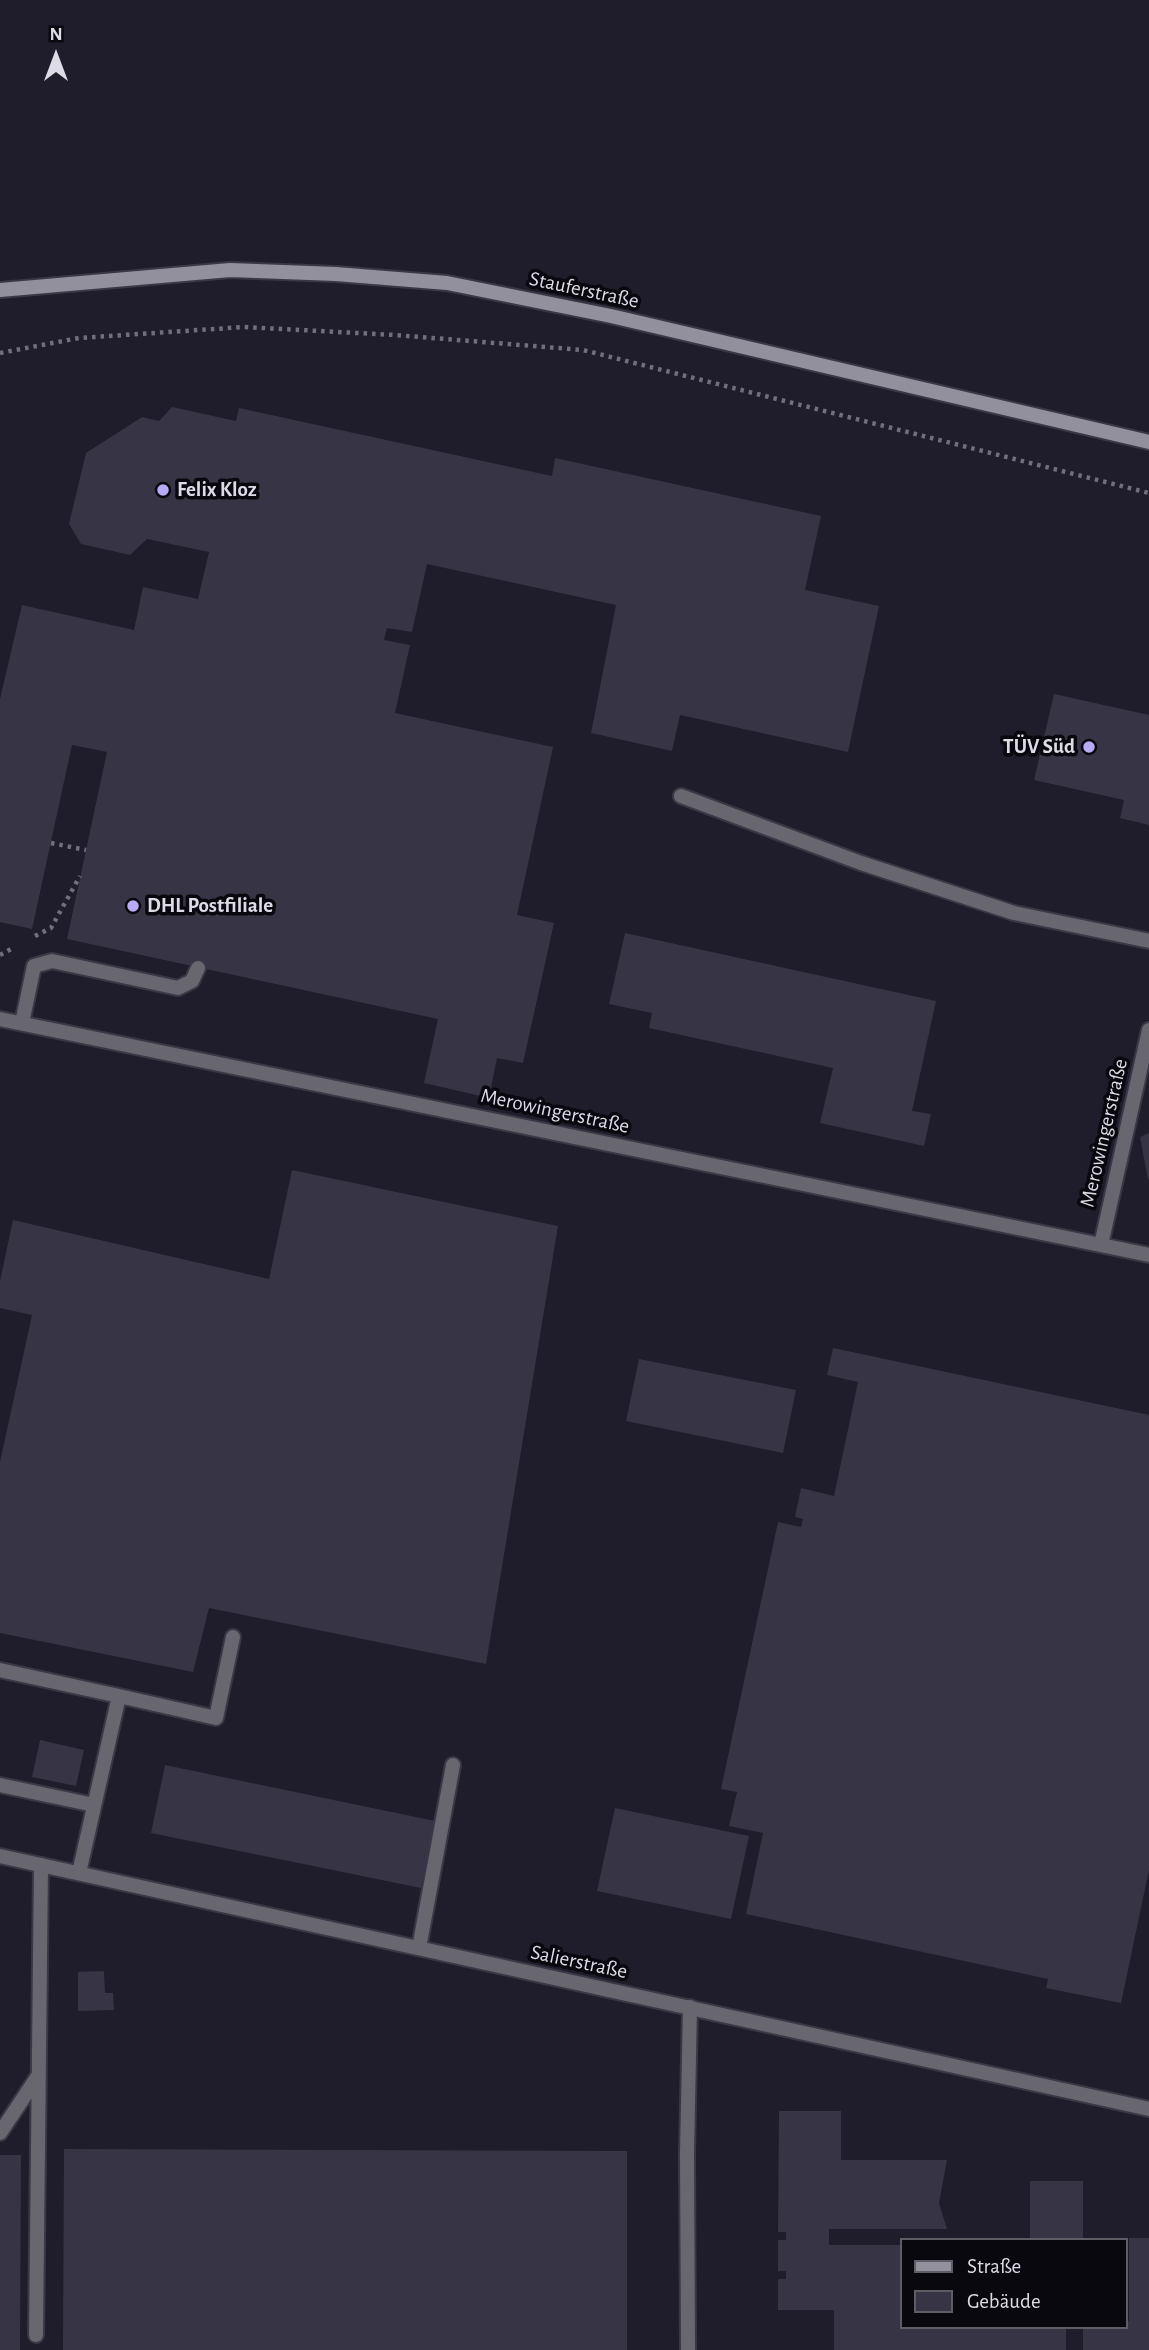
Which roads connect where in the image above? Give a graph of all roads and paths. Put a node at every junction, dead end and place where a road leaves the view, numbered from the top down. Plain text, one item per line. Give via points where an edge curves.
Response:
1 (0, 290) edge
2 (0, 353) edge
3 (1149, 442) edge
4 (1149, 493) edge
5 (681, 796) dead end
6 (51, 843) dead end
7 (86, 850) dead end
8 (80, 876) dead end
9 (31, 939) dead end
10 (1149, 941) edge
11 (20, 944) dead end
12 (0, 955) edge
13 (198, 968) dead end
14 (0, 1019) edge
15 (22, 1023) junction
16 (1149, 1030) edge
17 (1101, 1245) junction
18 (1149, 1255) edge
19 (233, 1636) dead end
20 (0, 1670) edge
21 (118, 1696) junction
22 (453, 1765) dead end
23 (0, 1785) edge
24 (94, 1805) junction
25 (0, 1856) edge
26 (41, 1865) junction
27 (79, 1873) junction
28 (419, 1948) junction
29 (690, 2007) junction
30 (39, 2075) junction
31 (1149, 2109) edge
32 (0, 2133) edge
33 (37, 2335) dead end
34 (688, 2350) edge

1 - 3 main road, Stauferstraße via 230,270 447,283 624,319
2 - 4 path via 79,338 243,327 583,350
5 - 10 street via 861,863 1014,913
6 - 7 path
8 - 9 path via 51,928
11 - 12 path
13 - 15 street via 192,981 177,988 52,961 34,966
14 - 15 street, Merowingerstraße
15 - 17 street, Merowingerstraße
16 - 17 street, Merowingerstraße
17 - 18 street, Merowingerstraße
19 - 21 street via 216,1718
20 - 21 street
21 - 24 street
22 - 28 street
23 - 24 street
24 - 27 street
25 - 26 street, Salierstraße
26 - 27 street, Salierstraße
26 - 30 street
27 - 28 street, Salierstraße
28 - 29 street, Salierstraße
29 - 31 street, Salierstraße
29 - 34 street
30 - 32 street
30 - 33 street

